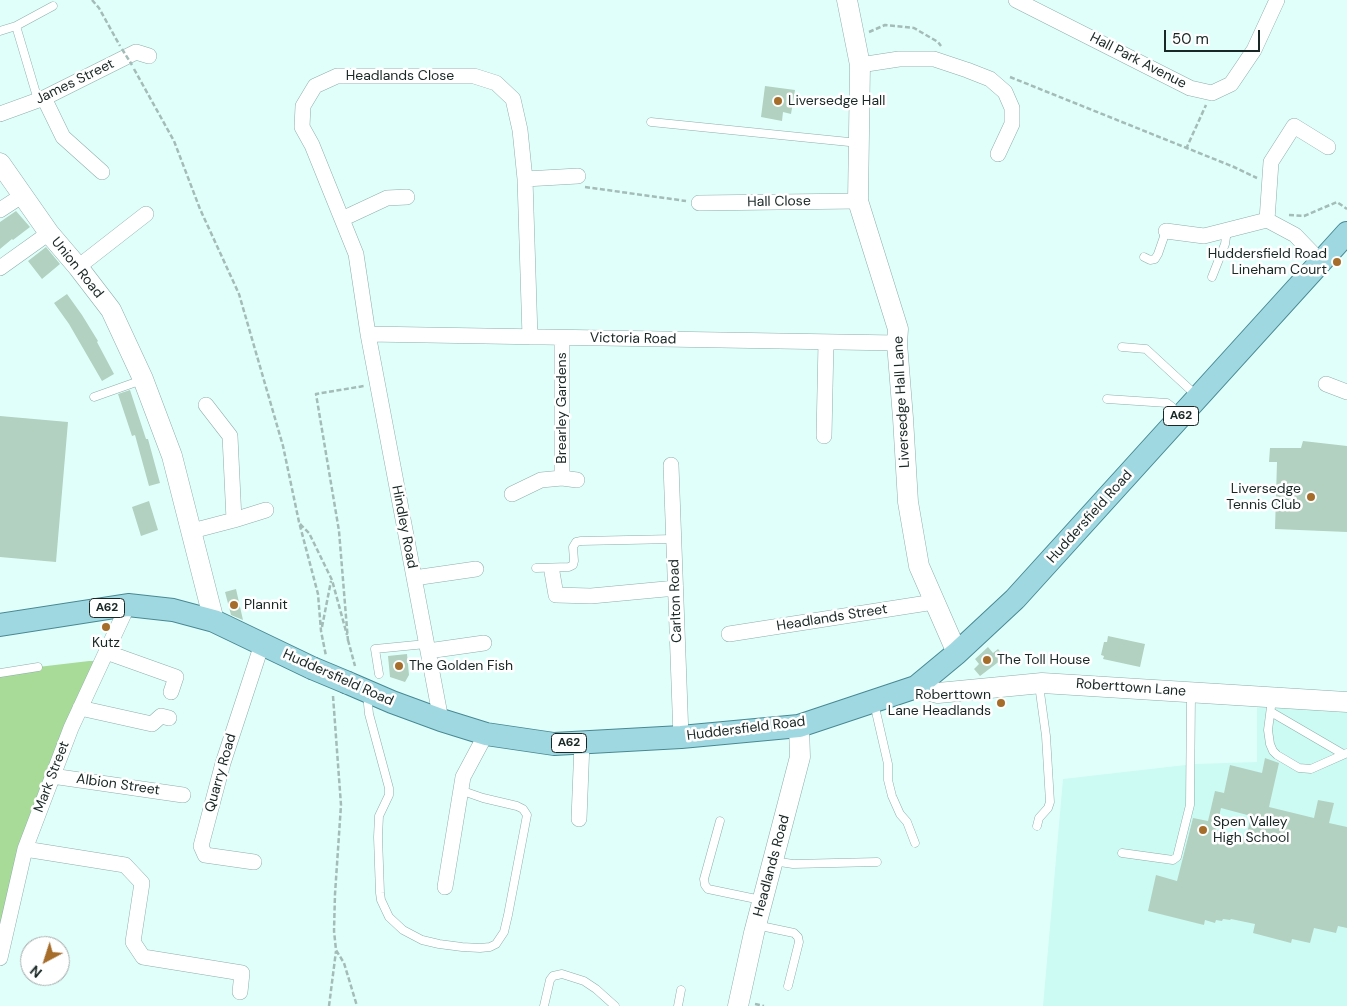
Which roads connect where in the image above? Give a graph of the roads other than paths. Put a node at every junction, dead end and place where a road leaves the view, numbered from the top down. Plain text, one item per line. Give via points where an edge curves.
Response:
1 (848, 0) edge
2 (1016, 0) edge
3 (1277, 0) edge
4 (53, 6) dead end
5 (16, 26) junction
6 (0, 31) edge
7 (149, 56) dead end
8 (860, 65) junction
9 (41, 99) junction
10 (0, 114) edge
11 (651, 122) dead end
12 (859, 142) junction
13 (1328, 147) dead end
14 (998, 154) dead end
15 (0, 163) edge
16 (102, 172) dead end
17 (579, 176) road end
18 (525, 179) junction
19 (23, 195) junction
20 (407, 197) dead end
21 (858, 201) junction
22 (700, 203) road end
23 (0, 210) edge
24 (146, 214) dead end
25 (1268, 216) junction
26 (342, 219) junction
27 (1227, 230) junction
28 (1166, 231) joint
29 (49, 233) junction
30 (1347, 233) edge
31 (1144, 257) dead end
32 (1321, 262) junction
33 (78, 267) junction
34 (0, 268) edge
35 (1212, 277) dead end
36 (368, 334) junction
37 (530, 337) junction
38 (562, 338) junction
39 (826, 342) junction
40 (897, 344) junction
41 (1122, 347) dead end
42 (144, 379) junction
43 (1326, 384) dead end
44 (1347, 392) edge
45 (94, 397) dead end
46 (1198, 398) junction
47 (1107, 399) dead end
48 (206, 405) dead end
49 (1182, 415) junction
50 (824, 436) dead end
51 (671, 465) dead end
52 (512, 494) dead end
53 (266, 510) dead end
54 (234, 520) junction
55 (192, 531) junction
56 (674, 539) junction
57 (536, 568) dead end
58 (476, 569) dead end
59 (552, 572) dead end
60 (414, 578) junction
61 (676, 588) junction
62 (934, 602) junction
63 (128, 605) junction
64 (214, 621) junction
65 (0, 625) edge
66 (730, 634) dead end
67 (484, 643) dead end
68 (262, 644) junction
69 (427, 647) junction
70 (106, 652) junction
71 (957, 654) junction
72 (38, 667) dead end
73 (0, 673) edge
74 (1038, 683) junction
75 (364, 684) junction
76 (916, 687) junction
77 (170, 692) dead end
78 (1192, 692) junction
79 (873, 701) junction
80 (1347, 702) edge
81 (1271, 704) junction
82 (80, 708) junction
83 (169, 718) dead end
84 (441, 720) junction
85 (799, 726) junction
86 (486, 734) junction
87 (680, 737) junction
88 (582, 743) junction
89 (1345, 753) edge
90 (52, 776) junction
91 (460, 790) junction
92 (183, 795) dead end
93 (578, 819) dead end
94 (720, 821) dead end
95 (1037, 826) dead end
96 (915, 843) dead end
97 (25, 849) junction
98 (1122, 853) dead end
99 (773, 861) junction
100 (254, 862) dead end
101 (877, 862) dead end
102 (445, 887) dead end
103 (763, 900) junction
104 (756, 925) junction
105 (0, 958) edge
106 (788, 986) dead end
107 (680, 990) dead end
108 (240, 992) dead end
109 (544, 1006) edge
110 (615, 1006) edge
111 (678, 1006) edge
112 (738, 1006) edge

1 - 8 street, Liversedge Hall Lane
2 - 3 street, Hall Park Avenue via 1190,88 1212,93 1231,84 1254,50
4 - 5 lane
5 - 6 lane
5 - 9 lane
7 - 9 street, James Street via 136,52
8 - 12 street, Liversedge Hall Lane
8 - 14 street via 899,59 934,60 990,79 1006,92 1012,108 1012,124
9 - 10 street, James Street
9 - 16 street via 63,137
11 - 12 lane
12 - 21 street, Liversedge Hall Lane
13 - 25 street via 1294,126 1271,162
15 - 19 street, Union Road
17 - 18 street
18 - 26 street, Headlands Close via 513,100 496,83 474,76 337,76 315,86 303,106 302,127
18 - 37 street, Headlands Close
19 - 23 street
19 - 29 street, Union Road
20 - 26 street via 387,198
21 - 22 street, Hall Close
21 - 40 street, Liversedge Hall Lane via 898,329
24 - 33 street
25 - 27 street
25 - 32 street via 1295,235
26 - 36 street, Headlands Close via 356,254
27 - 28 street via 1204,236
27 - 35 lane
28 - 31 lane via 1155,259
29 - 33 street, Union Road
29 - 34 street
30 - 32 main road, Huddersfield Road / A62
32 - 46 main road, Huddersfield Road / A62
33 - 42 street, Union Road via 111,310
36 - 37 street, Victoria Road
36 - 60 street, Hindley Road
37 - 38 street, Victoria Road
38 - 39 street, Victoria Road
38 - 52 street, Brearley Gardens via 570,479 541,480
39 - 40 street, Victoria Road
39 - 50 street
40 - 62 street, Liversedge Hall Lane via 908,502 919,566
41 - 46 lane via 1146,349
42 - 45 lane
42 - 55 street, Union Road via 172,456
43 - 44 street
46 - 49 main road, Huddersfield Road / A62
47 - 49 lane via 1167,403
48 - 54 street via 230,436
49 - 71 main road, Huddersfield Road / A62 via 1015,599
51 - 56 street, Carlton Road
53 - 54 street
54 - 55 street
55 - 64 street, Union Road
56 - 57 lane via 576,542 574,561 569,567
56 - 61 street, Carlton Road
58 - 60 street
59 - 61 street via 556,595 591,596
60 - 69 street, Hindley Road
61 - 87 street, Carlton Road
62 - 66 street, Headlands Street
62 - 71 street, Liversedge Hall Lane
63 - 64 main road, Huddersfield Road / A62 via 173,610
63 - 65 main road, Huddersfield Road / A62
63 - 70 street, Mark Street
64 - 68 main road, Huddersfield Road / A62
67 - 69 street
68 - 75 main road, Huddersfield Road / A62, bridge via 312,668
68 - 100 street, Quarry Road via 223,763 201,846 205,855
69 - 75 lane via 375,649
69 - 84 street, Hindley Road
70 - 77 street via 176,677
70 - 82 street, Mark Street
71 - 76 main road, Huddersfield Road / A62
72 - 73 lane
74 - 76 street, Roberttown Lane via 938,693
74 - 78 street, Roberttown Lane
74 - 95 lane via 1046,736 1050,802 1038,818
75 - 84 main road, Huddersfield Road / A62
75 - 91 lane via 389,792 379,816 378,837 380,893 389,917 403,930 422,940 462,947 490,947 504,932 527,815 517,806
76 - 79 main road, Huddersfield Road / A62
78 - 81 street, Roberttown Lane
78 - 98 lane via 1190,806 1177,857 1173,860
79 - 85 main road, Huddersfield Road / A62
79 - 96 lane via 892,796
80 - 81 street, Roberttown Lane
81 - 89 lane
81 - 89 lane via 1268,730 1272,750 1277,755 1300,768 1311,769
82 - 83 street via 152,724 161,716
82 - 90 street, Mark Street
84 - 86 main road, Huddersfield Road / A62
85 - 87 main road, Huddersfield Road / A62
85 - 99 street, Headlands Road via 800,757
86 - 88 main road, Huddersfield Road / A62 via 554,744
86 - 91 street via 463,776
87 - 88 main road, Huddersfield Road / A62
88 - 93 street
90 - 92 street, Albion Street
90 - 97 street, Mark Street
91 - 102 street
94 - 103 lane via 705,885 708,889
97 - 105 street, Mark Street
97 - 108 street via 126,865 142,883 133,942 143,957 242,973
99 - 101 lane via 793,864
99 - 103 street, Headlands Road
103 - 104 street, Headlands Road
104 - 106 lane via 794,933 798,937
104 - 112 street, Headlands Road
107 - 111 lane
109 - 110 lane via 550,980 562,974 584,981

